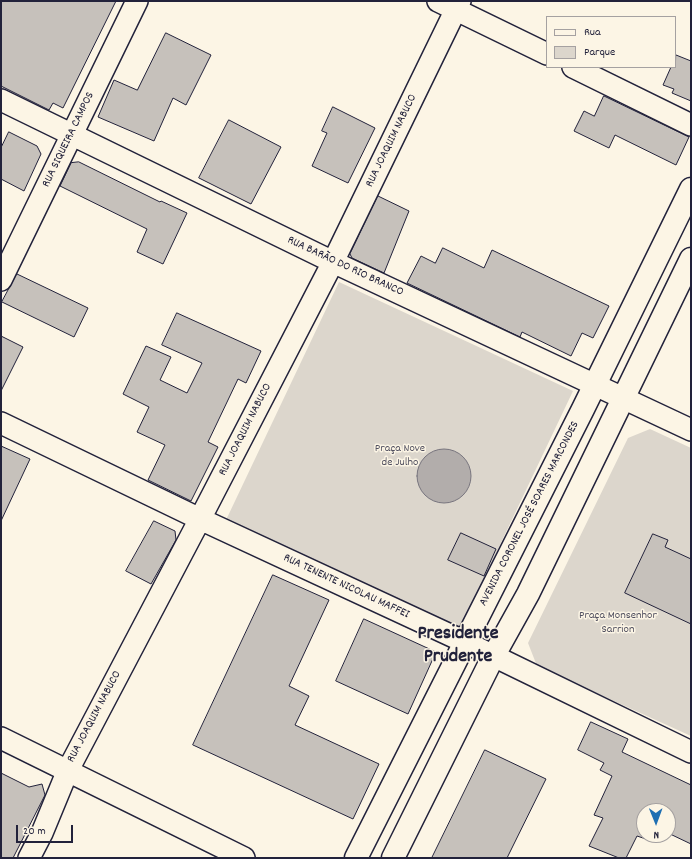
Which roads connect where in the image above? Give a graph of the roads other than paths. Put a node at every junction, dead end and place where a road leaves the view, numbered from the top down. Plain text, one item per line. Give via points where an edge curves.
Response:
1 (137, 1) edge
2 (451, 4) edge
3 (546, 53) edge
4 (575, 68) edge
5 (1, 100) edge
6 (691, 125) edge
7 (71, 134) junction
8 (691, 189) edge
9 (691, 259) edge
10 (333, 262) junction
11 (1, 280) edge
12 (595, 385) junction
13 (624, 397) junction
14 (1, 423) edge
15 (691, 430) edge
16 (200, 519) junction
17 (465, 642) junction
18 (494, 657) junction
19 (1, 738) edge
20 (691, 752) edge
21 (68, 770) junction
22 (29, 858) edge
23 (244, 858) edge
24 (356, 858) edge
25 (393, 858) edge

1 - 7 street, RUA SIQUEIRA CAMPOS
2 - 3 street
2 - 10 street, RUA JOAQUIM NABUCO
4 - 6 street
5 - 7 street, RUA BARÃO DO RIO BRANCO
7 - 10 street, RUA BARÃO DO RIO BRANCO
7 - 11 street, RUA SIQUEIRA CAMPOS
8 - 12 main road, AVENIDA CORONEL JOSÉ SOARES MARCONDES
9 - 13 main road
10 - 12 street, RUA BARÃO DO RIO BRANCO
10 - 16 street, RUA JOAQUIM NABUCO
12 - 13 street, RUA BARÃO DO RIO BRANCO
12 - 17 main road, AVENIDA CORONEL JOSÉ SOARES MARCONDES
13 - 15 street, RUA BARÃO DO RIO BRANCO
13 - 18 main road via 528,594
14 - 16 street, RUA TENENTE NICOLAU MAFFEI
16 - 17 street, RUA TENENTE NICOLAU MAFFEI
16 - 21 street, RUA JOAQUIM NABUCO
17 - 18 street, RUA TENENTE NICOLAU MAFFEI
17 - 24 main road, AVENIDA CORONEL JOSÉ SOARES MARCONDES
18 - 20 street, RUA TENENTE NICOLAU MAFFEI
18 - 25 main road
19 - 21 street
21 - 22 street, RUA JOAQUIM NABUCO
21 - 23 street

